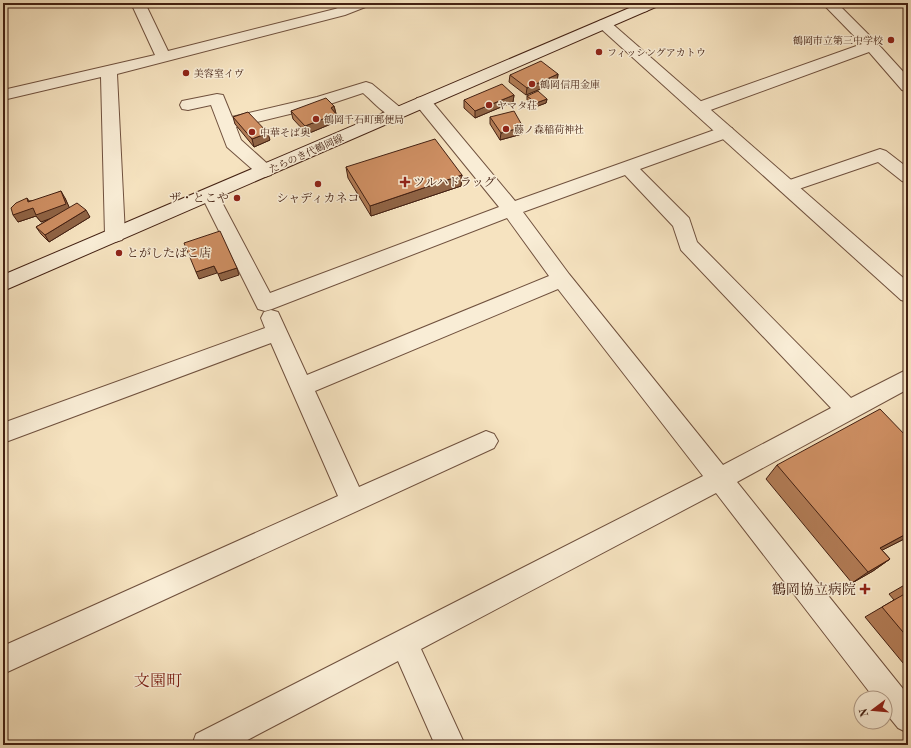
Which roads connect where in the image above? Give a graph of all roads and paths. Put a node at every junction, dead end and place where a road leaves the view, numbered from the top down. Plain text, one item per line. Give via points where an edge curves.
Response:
1 (138, 3) edge
2 (363, 3) edge
3 (829, 3) edge
4 (643, 5) edge
5 (604, 24) junction
6 (872, 46) junction
7 (164, 58) junction
8 (109, 71) junction
9 (908, 87) edge
10 (3, 95) edge
11 (424, 102) junction
12 (188, 104) dead end
13 (699, 108) junction
14 (396, 114) junction
15 (226, 124) junction
16 (726, 132) junction
17 (628, 167) junction
18 (265, 171) junction
19 (908, 177) edge
20 (787, 187) junction
21 (210, 195) junction
22 (511, 209) junction
23 (115, 235) junction
24 (562, 279) junction
25 (3, 283) edge
26 (908, 294) edge
27 (265, 303) junction
28 (277, 332) junction
29 (908, 378) edge
30 (302, 386) junction
31 (848, 410) junction
32 (3, 433) edge
33 (486, 441) dead end
34 (720, 480) junction
35 (353, 501) junction
36 (404, 643) junction
37 (3, 660) edge
38 (908, 718) edge
39 (217, 743) edge
40 (450, 745) edge

1 - 7 street
2 - 7 street via 340,12
3 - 6 street
4 - 5 street, たらのき代鶴岡線
5 - 11 street, たらのき代鶴岡線
5 - 13 street
6 - 9 street
6 - 13 street
7 - 8 street
8 - 10 street
8 - 23 street
11 - 14 street, たらのき代鶴岡線
11 - 22 street
12 - 15 street via 217,99
13 - 16 street
14 - 15 street via 366,87 322,101
14 - 18 street, たらのき代鶴岡線
15 - 18 street via 233,143
16 - 17 street
16 - 20 street
17 - 22 street
17 - 31 street via 682,223 688,245
18 - 21 street, たらのき代鶴岡線
19 - 20 street via 880,155
20 - 26 street
21 - 23 street, たらのき代鶴岡線
21 - 27 street
22 - 24 street
22 - 27 street
23 - 25 street, たらのき代鶴岡線
24 - 30 street
24 - 34 street
27 - 28 street
28 - 30 street
28 - 32 street
29 - 31 street
30 - 35 street
31 - 34 street
33 - 35 street
34 - 36 street
34 - 38 street
35 - 37 street
36 - 39 street
36 - 40 street

